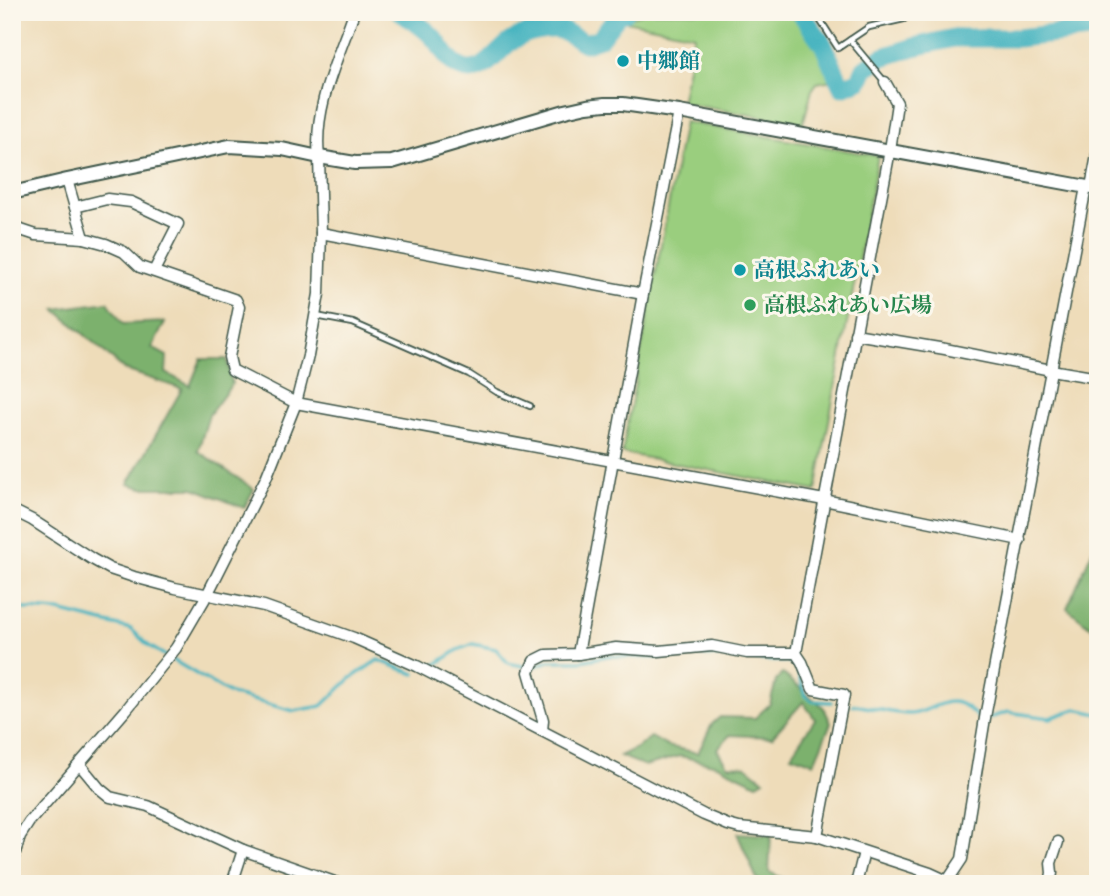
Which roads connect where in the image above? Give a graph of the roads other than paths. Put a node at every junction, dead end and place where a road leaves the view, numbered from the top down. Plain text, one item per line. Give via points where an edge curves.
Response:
1 (354, 12) edge
2 (815, 12) edge
3 (904, 19) dead end
4 (850, 40) junction
5 (884, 82) joint
6 (679, 112) junction
7 (890, 150) junction
8 (1098, 150) edge
9 (319, 157) junction
10 (66, 180) junction
11 (1091, 187) edge
12 (12, 193) edge
13 (75, 208) junction
14 (12, 228) edge
15 (321, 233) junction
16 (84, 238) junction
17 (154, 271) junction
18 (643, 294) junction
19 (316, 316) junction
20 (855, 334) junction
21 (1051, 370) junction
22 (1098, 377) edge
23 (296, 403) junction
24 (530, 406) dead end
25 (613, 462) junction
26 (824, 500) junction
27 (12, 510) edge
28 (1020, 540) junction
29 (207, 595) junction
30 (796, 653) junction
31 (578, 654) junction
32 (542, 731) junction
33 (79, 765) junction
34 (817, 836) junction
35 (1058, 842) dead end
36 (243, 850) junction
37 (864, 852) junction
38 (12, 863) edge
39 (951, 882) edge
40 (232, 884) edge
41 (340, 884) edge
42 (856, 884) edge
43 (1050, 884) edge

1 - 9 street via 319,117
2 - 4 lane via 838,48
3 - 4 lane via 869,27
4 - 5 lane
5 - 7 street via 897,103
6 - 7 street
6 - 9 street via 605,104 565,111 392,162 355,163
6 - 18 street
7 - 11 street
7 - 20 street
8 - 11 street
9 - 10 street via 229,146
9 - 15 street
10 - 12 street
10 - 13 street
11 - 21 street
13 - 16 street
13 - 17 street via 107,199 131,202 178,224
14 - 16 street via 36,235
15 - 18 street
15 - 19 street
16 - 17 street via 124,252 140,267
17 - 23 street via 236,300 239,307 229,357 232,370
18 - 25 street
19 - 23 street
19 - 24 lane via 353,323
20 - 21 street
20 - 26 street
21 - 22 street
21 - 28 street
23 - 25 street
23 - 29 street via 249,515
25 - 26 street
25 - 31 street
26 - 28 street
26 - 30 street
27 - 29 street via 110,569
28 - 39 street via 962,859
29 - 32 street via 264,606 354,638
29 - 33 street via 162,667
30 - 31 street via 747,653 712,646 659,651 616,648
30 - 34 street via 813,689 844,695
31 - 32 street via 546,655 534,661 529,672
32 - 34 street via 728,825
33 - 36 street via 110,797 148,806
33 - 38 street via 29,822
34 - 37 street
35 - 43 street
36 - 40 street
36 - 41 street
37 - 39 street
37 - 42 street

